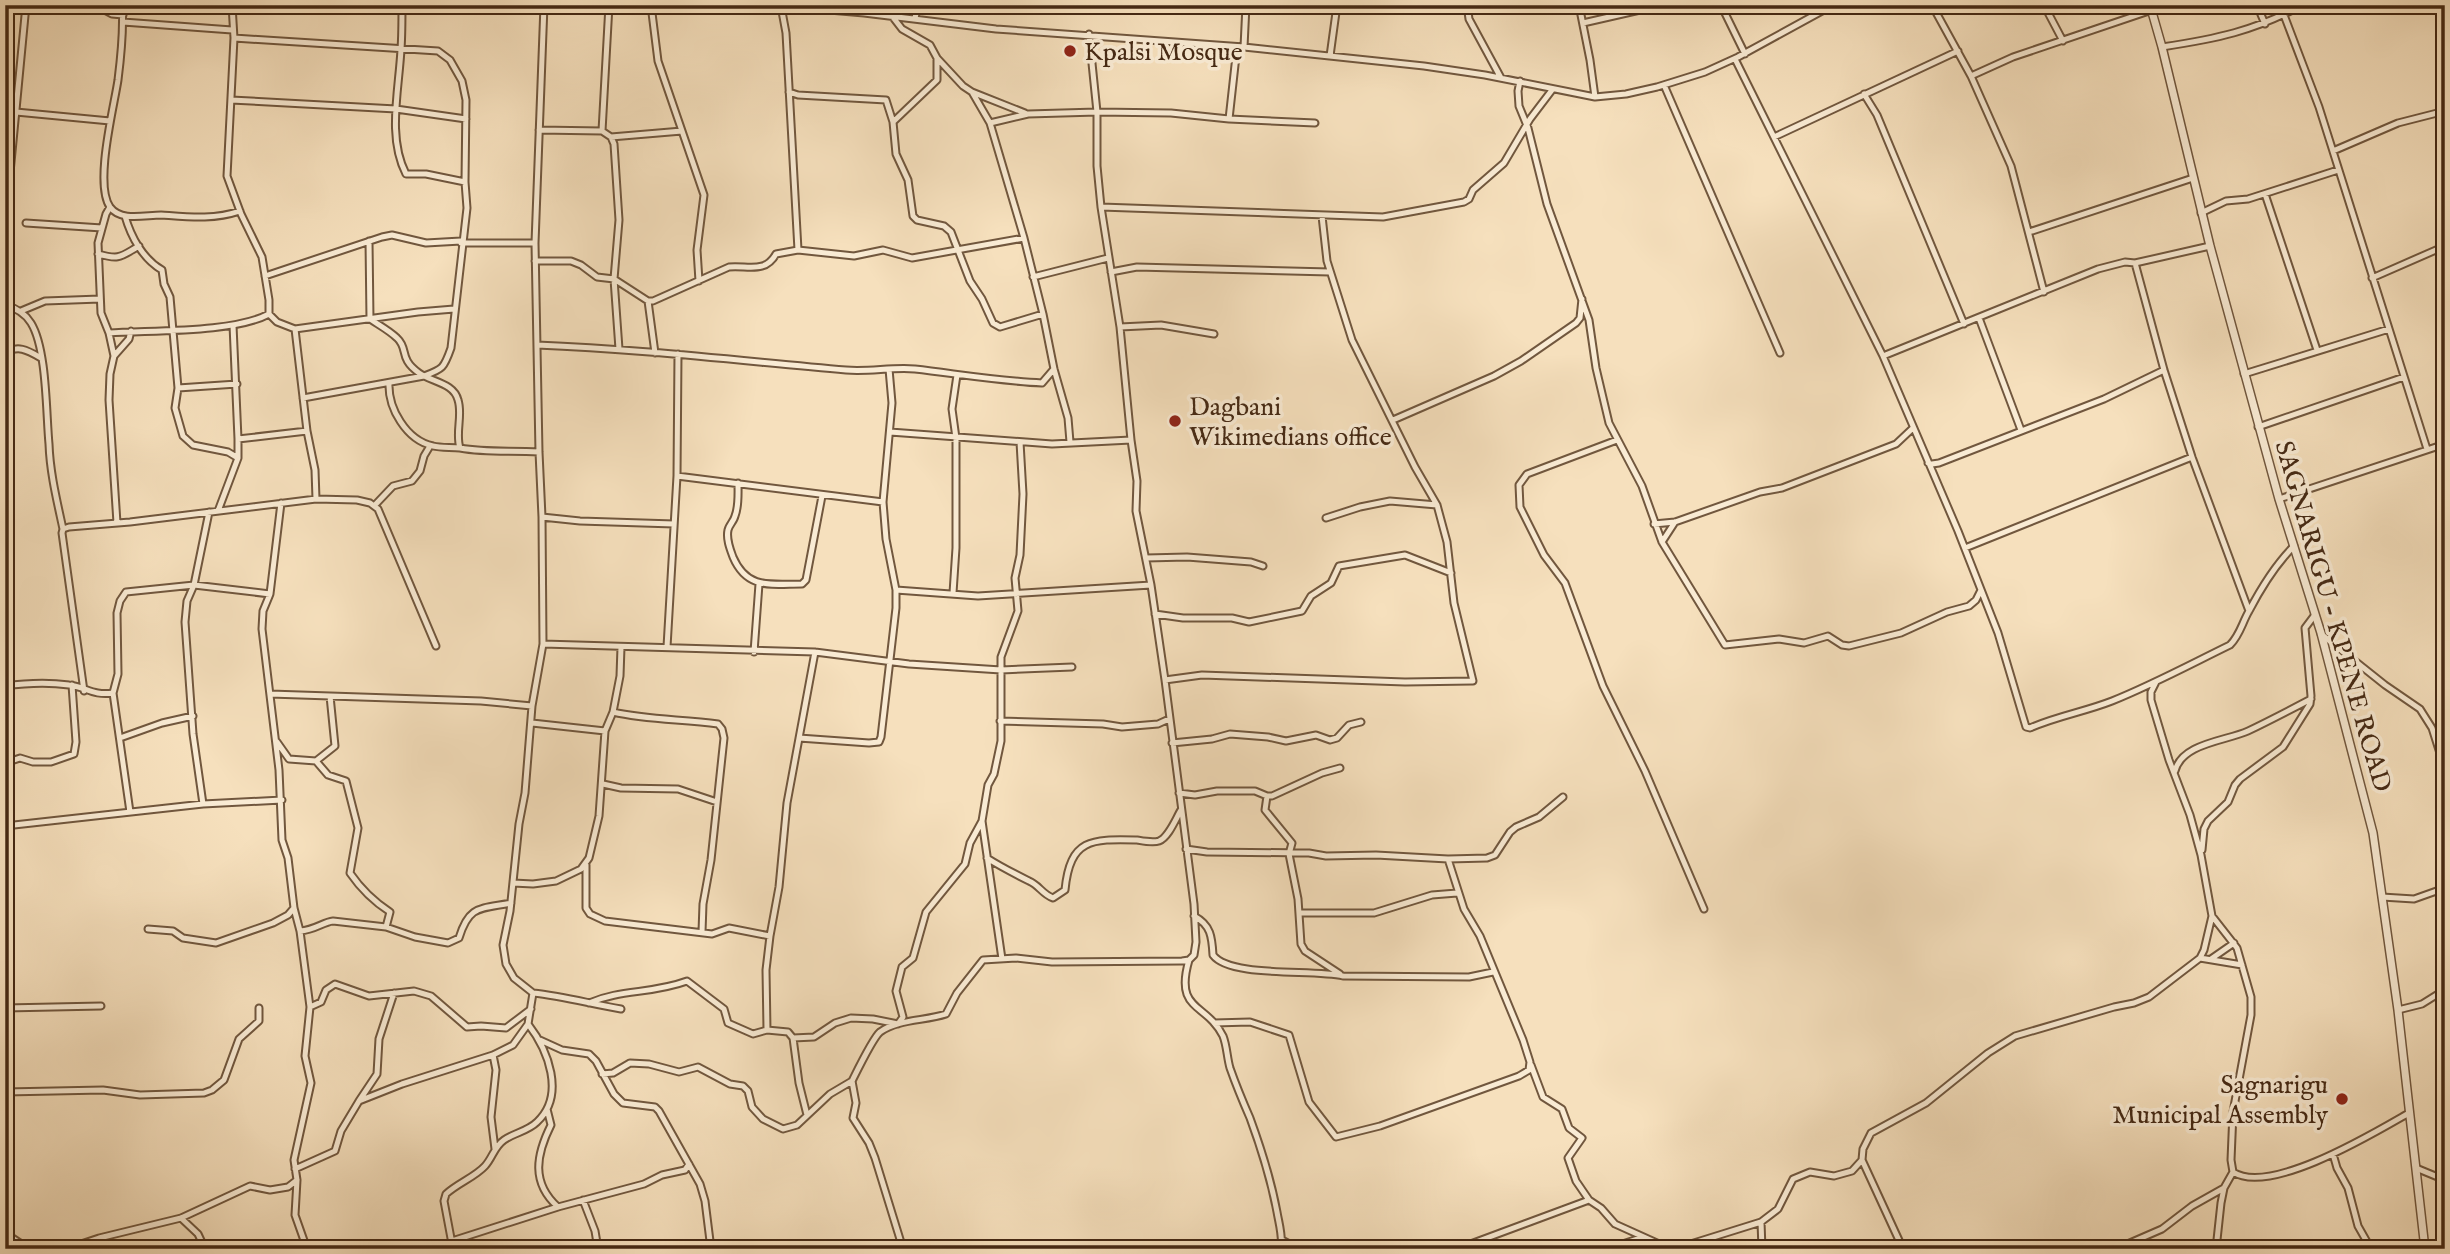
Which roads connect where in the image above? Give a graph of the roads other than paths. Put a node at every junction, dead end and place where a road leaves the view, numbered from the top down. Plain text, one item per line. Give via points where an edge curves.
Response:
1 (26, 5) edge
2 (95, 5) edge
3 (122, 5) edge
4 (232, 5) edge
5 (402, 5) edge
6 (544, 5) edge
7 (608, 5) edge
8 (651, 5) edge
9 (771, 5) edge
10 (845, 5) edge
11 (918, 5) edge
12 (1246, 5) edge
13 (1337, 5) edge
14 (1467, 5) edge
15 (1579, 5) edge
16 (1662, 5) edge
17 (1721, 5) edge
18 (1833, 5) edge
19 (1932, 5) edge
20 (2045, 5) edge
21 (2257, 5) edge
22 (2302, 5) edge
23 (781, 6) edge
24 (2151, 8) edge
25 (844, 13) junction
26 (2284, 15) junction
27 (892, 16) junction
28 (123, 18) junction
29 (915, 18) junction
30 (1583, 23) junction
31 (2266, 24) junction
32 (232, 30) junction
33 (1089, 34) junction
34 (234, 38) junction
35 (2063, 41) junction
36 (1241, 47) junction
37 (2162, 47) junction
38 (401, 49) junction
39 (1958, 51) junction
40 (1745, 54) junction
41 (1330, 56) junction
42 (937, 58) junction
43 (1735, 59) junction
44 (1971, 76) junction
45 (1501, 78) junction
46 (1520, 82) junction
47 (1664, 85) junction
48 (1552, 90) junction
49 (789, 92) junction
50 (972, 92) junction
51 (1864, 94) junction
52 (1595, 97) junction
53 (230, 100) junction
54 (5, 102) edge
55 (16, 103) junction
56 (396, 109) junction
57 (2445, 111) edge
58 (16, 112) junction
59 (1097, 112) junction
60 (1028, 114) junction
61 (466, 119) junction
62 (1229, 119) junction
63 (110, 121) junction
64 (893, 122) junction
65 (990, 123) junction
66 (1315, 123) dead end
67 (1527, 124) junction
68 (539, 131) junction
69 (602, 131) junction
70 (682, 131) junction
71 (611, 136) junction
72 (1774, 137) junction
73 (2333, 151) junction
74 (2338, 170) junction
75 (2193, 178) junction
76 (465, 183) junction
77 (7, 190) edge
78 (2266, 194) junction
79 (110, 207) junction
80 (1101, 207) junction
81 (240, 212) junction
82 (2201, 213) junction
83 (125, 216) junction
84 (1322, 216) junction
85 (26, 223) dead end
86 (5, 225) edge
87 (102, 228) junction
88 (2029, 232) junction
89 (1024, 238) junction
90 (369, 241) junction
91 (461, 242) junction
92 (535, 243) junction
93 (139, 246) junction
94 (2210, 246) junction
95 (2445, 246) edge
96 (798, 250) junction
97 (960, 250) junction
98 (98, 254) junction
99 (1108, 258) junction
100 (535, 261) junction
101 (2135, 263) junction
102 (1111, 272) junction
103 (1331, 272) junction
104 (265, 276) junction
105 (1034, 276) junction
106 (2372, 278) junction
107 (614, 279) junction
108 (699, 281) junction
109 (2044, 292) junction
110 (1582, 296) junction
111 (100, 299) junction
112 (648, 301) junction
113 (5, 305) edge
114 (454, 309) junction
115 (21, 311) junction
116 (268, 313) junction
117 (1043, 314) junction
118 (1979, 318) junction
119 (370, 319) junction
120 (1964, 324) junction
121 (233, 325) junction
122 (1120, 327) junction
123 (295, 329) junction
124 (2389, 329) junction
125 (173, 330) junction
126 (131, 331) junction
127 (109, 333) junction
128 (1214, 334) dead end
129 (537, 345) junction
130 (619, 349) junction
131 (2317, 350) junction
132 (655, 353) junction
133 (1780, 353) dead end
134 (678, 354) junction
135 (5, 355) edge
136 (114, 356) junction
137 (1883, 356) junction
138 (41, 358) junction
139 (890, 369) junction
140 (1054, 369) junction
141 (2164, 370) junction
142 (2244, 374) junction
143 (957, 375) junction
144 (424, 376) junction
145 (2404, 377) junction
146 (389, 383) junction
147 (237, 384) junction
148 (177, 388) junction
149 (303, 398) junction
150 (1393, 420) junction
151 (2258, 427) junction
152 (1913, 428) junction
153 (2021, 430) junction
154 (307, 431) junction
155 (890, 432) junction
156 (956, 438) junction
157 (238, 439) junction
158 (1131, 440) junction
159 (1616, 440) junction
160 (1020, 442) junction
161 (1070, 442) junction
162 (2445, 444) edge
163 (430, 446) junction
164 (460, 448) junction
165 (2427, 449) junction
166 (539, 452) junction
167 (2192, 457) junction
168 (238, 458) junction
169 (1928, 463) junction
170 (677, 476) junction
171 (738, 483) junction
172 (822, 496) junction
173 (316, 499) junction
174 (2279, 499) junction
175 (883, 502) junction
176 (281, 503) junction
177 (375, 505) junction
178 (1437, 505) junction
179 (218, 511) junction
180 (209, 512) junction
181 (542, 517) junction
182 (1326, 518) dead end
183 (1675, 522) junction
184 (117, 523) junction
185 (674, 524) junction
186 (1654, 524) junction
187 (63, 529) junction
188 (1662, 542) junction
189 (2294, 545) junction
190 (1965, 548) junction
191 (1146, 558) junction
192 (1263, 566) dead end
193 (1451, 573) junction
194 (194, 584) junction
195 (759, 584) junction
196 (1151, 585) junction
197 (896, 590) junction
198 (1981, 590) junction
199 (953, 593) junction
200 (270, 594) junction
201 (1018, 595) junction
202 (2249, 611) junction
203 (1156, 614) junction
204 (2314, 616) junction
205 (2321, 633) junction
206 (543, 644) junction
207 (436, 646) dead end
208 (621, 647) junction
209 (667, 647) junction
210 (754, 652) junction
211 (815, 652) junction
212 (890, 661) junction
213 (1072, 667) dead end
214 (1001, 670) junction
215 (1165, 680) junction
216 (2156, 682) junction
217 (72, 685) junction
218 (5, 686) edge
219 (84, 691) junction
220 (113, 693) junction
221 (270, 694) junction
222 (330, 696) junction
223 (2311, 699) junction
224 (532, 706) junction
225 (612, 712) junction
226 (192, 716) junction
227 (1169, 719) junction
228 (1000, 721) junction
229 (1361, 722) dead end
230 (532, 723) junction
231 (605, 731) junction
232 (120, 738) junction
233 (799, 738) junction
234 (275, 739) junction
235 (1172, 743) junction
236 (316, 761) junction
237 (5, 763) edge
238 (1340, 768) dead end
239 (2445, 769) edge
240 (2175, 774) junction
241 (603, 784) junction
242 (1179, 793) junction
243 (1267, 796) junction
244 (1563, 797) dead end
245 (282, 800) junction
246 (717, 802) junction
247 (203, 804) junction
248 (1181, 810) junction
249 (130, 812) junction
250 (982, 821) junction
251 (5, 826) edge
252 (1186, 849) junction
253 (1289, 854) junction
254 (2201, 855) junction
255 (987, 858) junction
256 (1448, 859) junction
257 (586, 865) junction
258 (513, 883) junction
259 (2445, 888) edge
260 (1457, 892) junction
261 (2382, 897) junction
262 (511, 903) junction
263 (294, 908) junction
264 (1704, 909) dead end
265 (1299, 913) junction
266 (1194, 916) junction
267 (2213, 916) junction
268 (386, 928) junction
269 (148, 929) dead end
270 (300, 931) junction
271 (702, 932) junction
272 (770, 936) junction
273 (2234, 943) junction
274 (2200, 958) junction
275 (1002, 959) junction
276 (2211, 959) junction
277 (1189, 960) junction
278 (2242, 965) junction
279 (1493, 972) junction
280 (1343, 976) junction
281 (2445, 992) edge
282 (394, 993) junction
283 (533, 993) junction
284 (589, 1003) junction
285 (101, 1006) dead end
286 (310, 1007) junction
287 (5, 1008) edge
288 (260, 1008) dead end
289 (531, 1009) junction
290 (621, 1009) dead end
291 (2398, 1010) junction
292 (1214, 1023) junction
293 (528, 1024) junction
294 (898, 1024) junction
295 (767, 1030) junction
296 (793, 1038) junction
297 (540, 1040) junction
298 (493, 1055) junction
299 (1530, 1062) junction
300 (603, 1074) junction
301 (852, 1081) junction
302 (5, 1092) edge
303 (359, 1101) junction
304 (547, 1109) junction
305 (2409, 1113) junction
306 (807, 1115) junction
307 (495, 1149) junction
308 (2333, 1154) junction
309 (1862, 1160) junction
310 (689, 1164) junction
311 (2416, 1168) junction
312 (295, 1170) junction
313 (2233, 1172) junction
314 (297, 1180) junction
315 (2445, 1180) edge
316 (2224, 1188) junction
317 (1589, 1199) junction
318 (583, 1200) junction
319 (558, 1207) junction
320 (181, 1218) junction
321 (1760, 1223) junction
322 (5, 1233) edge
323 (1641, 1238) junction
324 (1282, 1240) junction
325 (452, 1241) junction
326 (1666, 1248) edge
327 (2425, 1248) edge
328 (29, 1249) edge
329 (66, 1249) edge
330 (205, 1249) edge
331 (307, 1249) edge
332 (453, 1249) edge
333 (598, 1249) edge
334 (711, 1249) edge
335 (903, 1249) edge
336 (1281, 1249) edge
337 (1299, 1249) edge
338 (1457, 1249) edge
339 (1607, 1249) edge
340 (1762, 1249) edge
341 (1903, 1249) edge
342 (2116, 1249) edge
343 (2216, 1249) edge
344 (2371, 1249) edge

1 - 55 street
2 - 28 street
3 - 28 street
4 - 32 street
5 - 38 street
6 - 68 street
7 - 69 street
8 - 70 street via 658,61
9 - 23 street
10 - 25 street
11 - 29 street
12 - 36 street
13 - 41 street
14 - 45 street via 1469,19
15 - 30 street
16 - 30 street
17 - 40 street
18 - 40 street
19 - 39 street
20 - 35 street
21 - 31 street
22 - 26 street
23 - 25 street
23 - 49 street
24 - 35 street
24 - 37 street, SAGNARIGU - KPENE ROAD
25 - 27 street
26 - 31 street
26 - 73 street
27 - 29 street
27 - 42 street via 902,29 930,46
28 - 32 street
28 - 63 street
29 - 33 street via 996,29
30 - 52 street
31 - 37 street
32 - 34 street
33 - 36 street
33 - 59 street
34 - 38 street
34 - 53 street
35 - 44 street
36 - 41 street
36 - 62 street
37 - 75 street, SAGNARIGU - KPENE ROAD
38 - 56 street
38 - 61 street via 438,51 450,60 462,81
39 - 44 street
39 - 51 street
40 - 43 street
41 - 45 street
42 - 50 street
42 - 64 street via 937,80
43 - 47 street
43 - 72 street
44 - 88 street via 2011,166
45 - 46 street
46 - 48 street
46 - 67 street via 1518,102
47 - 52 street
47 - 133 street
48 - 52 street
48 - 67 street
49 - 64 street via 886,100
49 - 96 street
50 - 60 street
50 - 65 street
51 - 72 street
51 - 120 street via 1877,115
53 - 56 street
53 - 81 street via 227,176
54 - 55 street
55 - 58 street
56 - 61 street
56 - 76 street via 400,163 406,174
57 - 73 street via 2398,123
58 - 63 street
58 - 77 street
59 - 60 street
59 - 62 street
59 - 80 street
60 - 65 street
61 - 76 street
62 - 66 street
63 - 79 street via 104,191
64 - 97 street via 896,153 908,180 913,216 944,226
65 - 89 street
67 - 84 street via 1504,163 1466,201 1383,217
67 - 110 street via 1547,204
68 - 69 street
68 - 92 street
69 - 71 street
70 - 71 street
70 - 108 street via 704,195 697,250
71 - 107 street via 619,220
72 - 137 street
73 - 74 street
74 - 78 street
74 - 106 street
75 - 82 street, SAGNARIGU - KPENE ROAD
75 - 88 street
76 - 91 street via 467,208
77 - 86 street
78 - 82 street via 2226,201
78 - 131 street
79 - 83 street
79 - 87 street
80 - 84 street
80 - 99 street
81 - 83 street via 222,217
81 - 104 street via 262,257
82 - 94 street, SAGNARIGU - KPENE ROAD
83 - 93 street
84 - 103 street
85 - 87 street
87 - 98 street
88 - 109 street
89 - 97 street
89 - 105 street
90 - 91 street via 392,235 426,243
90 - 104 street
90 - 119 street
91 - 92 street
91 - 114 street
92 - 100 street
93 - 98 street via 115,258
93 - 125 street via 162,270
94 - 101 street
94 - 142 street, SAGNARIGU - KPENE ROAD
95 - 106 street
96 - 97 street via 854,256 892,251 912,258
96 - 108 street via 776,254 767,265 729,268
97 - 117 street via 970,281 993,323 1000,327
98 - 111 street
99 - 102 street
99 - 105 street
100 - 107 street via 572,261 597,277
100 - 129 street
101 - 109 street via 2098,269
101 - 141 street
102 - 103 street via 1136,267
102 - 122 street
103 - 150 street via 1352,340
104 - 116 street
105 - 117 street
106 - 124 street
107 - 112 street
107 - 130 street
108 - 112 street
109 - 118 street
110 - 150 street via 1576,323 1521,361
110 - 159 street
111 - 115 street via 45,301
111 - 127 street
112 - 132 street
113 - 115 street
114 - 119 street
114 - 144 street via 446,362 441,370
115 - 138 street via 31,323
116 - 121 street
116 - 123 street
117 - 140 street
118 - 120 street
118 - 153 street
119 - 123 street
119 - 144 street via 398,338 407,363
120 - 137 street
121 - 125 street
121 - 147 street
122 - 128 street via 1161,325
122 - 158 street
123 - 149 street
124 - 131 street
124 - 145 street
125 - 126 street
125 - 148 street
126 - 127 street
126 - 136 street
127 - 136 street
129 - 130 street
129 - 166 street
130 - 132 street
131 - 142 street
132 - 134 street
134 - 139 street via 850,371
134 - 170 street
135 - 138 street via 19,348
136 - 184 street via 109,400
137 - 152 street
138 - 187 street via 48,444
139 - 143 street
139 - 155 street
140 - 143 street via 1042,383
140 - 161 street
141 - 153 street via 2104,399
141 - 167 street
142 - 151 street, SAGNARIGU - KPENE ROAD
143 - 156 street via 952,409
144 - 146 street
144 - 164 street via 451,388 458,399
145 - 151 street
145 - 165 street
146 - 149 street
146 - 163 street via 388,395 400,422
147 - 148 street
147 - 157 street
148 - 168 street via 174,408 183,436 193,445
149 - 154 street
150 - 178 street
151 - 174 street, SAGNARIGU - KPENE ROAD
152 - 169 street
152 - 183 street via 1896,444 1782,488
153 - 169 street via 1939,463
154 - 157 street
154 - 173 street via 316,471
155 - 156 street
155 - 175 street
156 - 160 street
156 - 199 street
157 - 168 street
158 - 161 street
158 - 191 street via 1136,511
159 - 186 street via 1642,486
159 - 264 street via 1527,474 1519,485 1520,507 1544,555 1565,583 1603,686
160 - 161 street
160 - 201 street via 1023,494 1020,555 1014,578
162 - 165 street
163 - 164 street
163 - 177 street via 412,481 393,486
164 - 166 street
165 - 174 street
166 - 181 street
167 - 190 street
167 - 202 street
168 - 179 street
169 - 190 street
170 - 171 street
170 - 185 street
171 - 172 street
171 - 195 street via 728,543 744,575
172 - 175 street
172 - 195 street via 806,580 802,584
173 - 176 street
173 - 177 street
174 - 189 street, SAGNARIGU - KPENE ROAD
175 - 197 street
176 - 179 street
176 - 200 street
177 - 207 street
178 - 182 street via 1390,501
178 - 193 street
179 - 180 street
180 - 184 street
180 - 194 street
181 - 185 street
181 - 206 street
183 - 186 street
183 - 188 street
184 - 187 street
185 - 209 street
186 - 188 street
187 - 219 street
188 - 198 street via 1725,645 1779,639 1804,643 1828,636 1842,645 1870,642 1969,606
189 - 202 street
189 - 204 street, SAGNARIGU - KPENE ROAD
190 - 198 street
191 - 192 street via 1187,557
191 - 196 street
193 - 203 street via 1405,555 1366,560 1339,566 1331,583 1311,596 1302,611 1249,622
193 - 215 street via 1473,681 1202,675
194 - 200 street
194 - 220 street via 126,592 117,613 118,674
194 - 226 street via 185,622
195 - 210 street
196 - 201 street
196 - 203 street
197 - 199 street
197 - 212 street
198 - 216 street via 2026,727 2110,702
199 - 201 street
200 - 221 street via 262,629
201 - 214 street via 1018,611 1001,657
202 - 216 street via 2230,645
203 - 215 street
204 - 205 street, SAGNARIGU - KPENE ROAD
204 - 223 street via 2305,628
205 - 239 street via 2420,709
205 - 261 street, SAGNARIGU - KPENE ROAD via 2373,833
206 - 208 street
206 - 224 street
208 - 209 street
208 - 225 street
209 - 210 street
210 - 211 street
211 - 212 street
211 - 233 street
212 - 214 street
212 - 233 street via 879,741
213 - 214 street
214 - 228 street
215 - 227 street
216 - 240 street via 2151,700
217 - 218 street
217 - 219 street
217 - 237 street via 74,754 51,762 20,758
219 - 220 street
220 - 232 street
221 - 222 street
221 - 234 street
222 - 224 street
222 - 236 street via 335,746
223 - 240 street via 2241,734 2200,746 2180,760
223 - 254 street via 2283,747 2240,779 2228,802 2208,821
224 - 230 street
225 - 231 street
225 - 246 street via 718,724 724,738
226 - 232 street
226 - 247 street
227 - 228 street via 1122,727
227 - 235 street
228 - 250 street via 1001,741
229 - 235 street via 1329,740 1316,735 1286,741 1230,734
230 - 231 street
230 - 258 street
231 - 241 street
232 - 249 street
233 - 272 street
234 - 236 street via 289,759
234 - 245 street
235 - 242 street
236 - 268 street via 328,775 346,781 358,828 349,873 373,901 390,912
238 - 243 street
240 - 254 street
241 - 246 street via 678,789
241 - 257 street
242 - 243 street via 1255,792
242 - 248 street
243 - 253 street via 1265,810 1292,843
244 - 256 street via 1510,832 1496,855
245 - 247 street
245 - 263 street via 282,840
246 - 271 street
247 - 249 street
248 - 252 street
248 - 255 street via 1158,841 1089,843 1072,856 1065,890 1053,898
249 - 251 street
250 - 255 street
250 - 294 street via 965,864 926,912 912,958 902,967 896,991 903,1017
252 - 253 street
252 - 266 street
253 - 256 street
253 - 265 street
254 - 267 street
255 - 275 street
256 - 260 street
257 - 258 street via 556,881
257 - 271 street via 590,914 605,921
258 - 262 street
259 - 261 street via 2414,899
260 - 265 street via 1374,913
260 - 279 street
261 - 291 street, SAGNARIGU - KPENE ROAD
262 - 268 street via 470,913 459,937 448,943
262 - 283 street via 503,945 506,964 514,978
263 - 269 street via 273,923 216,943
263 - 270 street
265 - 280 street via 1303,948
266 - 277 street via 1196,942
266 - 280 street via 1210,929 1213,955 1224,964
267 - 273 street
267 - 274 street
268 - 270 street via 333,921
270 - 286 street
271 - 272 street via 729,928
272 - 295 street
273 - 276 street
273 - 278 street
274 - 276 street
274 - 309 street via 2149,997 2015,1036 1926,1103 1871,1133
275 - 277 street
275 - 294 street via 984,960 946,1014
276 - 278 street
277 - 292 street via 1184,977 1187,995
278 - 313 street via 2251,1015 2233,1112
279 - 280 street via 1469,977
279 - 299 street
281 - 291 street
282 - 286 street via 369,996 335,985 326,990 321,1002
282 - 289 street via 414,990 431,996 467,1027 506,1028
282 - 303 street via 379,1039 377,1074
283 - 284 street
283 - 289 street
284 - 290 street
284 - 295 street via 687,981 724,1009 728,1023 753,1034
285 - 287 street
286 - 312 street via 306,1056 311,1083
288 - 302 street via 260,1021 239,1039 224,1080 212,1090 140,1095 103,1090
289 - 293 street
291 - 305 street, SAGNARIGU - KPENE ROAD
292 - 299 street via 1250,1022 1289,1035 1309,1102 1336,1137 1507,1081 1529,1070
292 - 324 street via 1224,1037 1230,1068 1251,1122
293 - 297 street
293 - 298 street via 513,1045
294 - 296 street via 851,1018 814,1037
294 - 301 street via 879,1033
295 - 296 street via 788,1032
296 - 306 street
297 - 300 street via 562,1050 589,1054
297 - 304 street via 551,1073
298 - 303 street
298 - 307 street
299 - 317 street via 1543,1097 1562,1109 1569,1128 1582,1138 1567,1157
300 - 306 street via 639,1062 679,1072 698,1067 743,1086 763,1119 783,1129 797,1125
300 - 310 street via 624,1103 659,1111
301 - 306 street
301 - 335 street via 853,1118 869,1143
303 - 312 street via 335,1151
304 - 307 street via 536,1123
304 - 319 street via 551,1125 537,1172
305 - 308 street
305 - 311 street, SAGNARIGU - KPENE ROAD
307 - 325 street via 484,1168 446,1194
308 - 313 street via 2273,1175
308 - 344 street via 2358,1226
309 - 321 street via 1852,1171 1834,1176 1810,1172 1793,1179 1778,1209
309 - 341 street
310 - 318 street via 680,1173
310 - 334 street via 705,1201
311 - 315 street
311 - 327 street, SAGNARIGU - KPENE ROAD
312 - 314 street
313 - 316 street
314 - 320 street via 270,1190 250,1186
314 - 331 street via 295,1215
316 - 342 street via 2162,1229
316 - 343 street
317 - 323 street via 1615,1224
317 - 338 street
318 - 319 street
318 - 333 street
319 - 325 street
320 - 329 street
320 - 330 street via 198,1234
321 - 326 street
321 - 340 street
322 - 328 street
323 - 326 street
323 - 339 street
324 - 336 street
324 - 337 street
325 - 332 street

